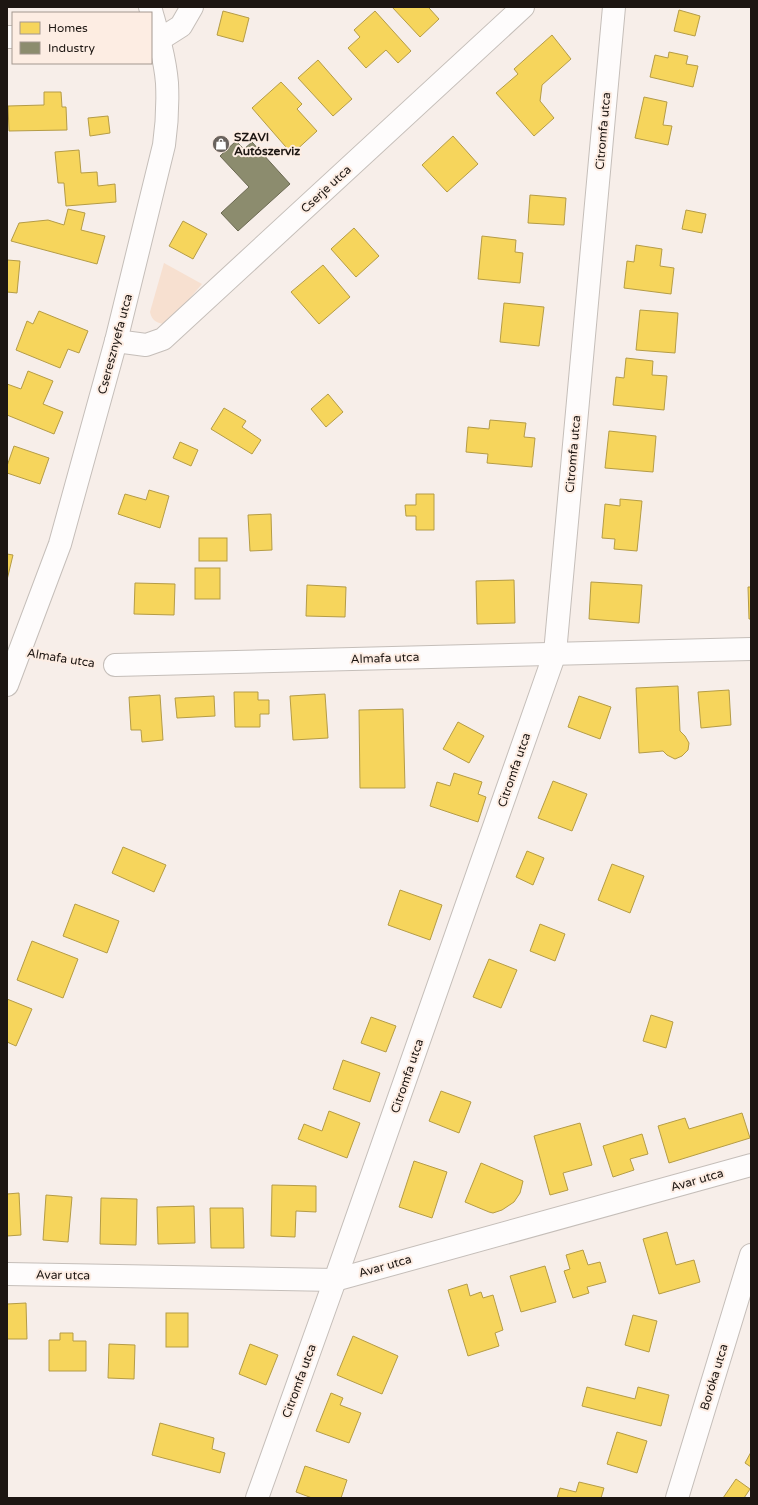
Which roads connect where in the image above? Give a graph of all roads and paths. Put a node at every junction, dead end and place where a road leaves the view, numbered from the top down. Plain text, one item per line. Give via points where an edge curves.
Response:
1 (192, 7) edge
2 (523, 7) edge
3 (614, 7) edge
4 (152, 17) edge
5 (160, 40) junction
6 (116, 342) junction
7 (751, 649) edge
8 (19, 651) junction
9 (555, 653) junction
10 (115, 665) joint
11 (7, 685) edge
12 (751, 1165) edge
13 (751, 1255) edge
14 (7, 1274) edge
15 (335, 1280) junction
16 (257, 1498) edge
17 (677, 1498) edge

1 - 5 street via 181,26
2 - 6 street, Cserje utca via 163,339 146,345
3 - 9 street, Citromfa utca
4 - 5 street, Cseresznyefa utca
5 - 6 street, Cseresznyefa utca via 167,81 164,145
6 - 8 street, Cseresznyefa utca via 60,544
7 - 9 street, Almafa utca
8 - 10 path, Almafa utca
8 - 11 street, Cseresznyefa utca
9 - 10 street, Almafa utca
9 - 15 street, Citromfa utca
12 - 15 street, Avar utca
13 - 17 street, Boróka utca
14 - 15 street, Avar utca
15 - 16 street, Citromfa utca

